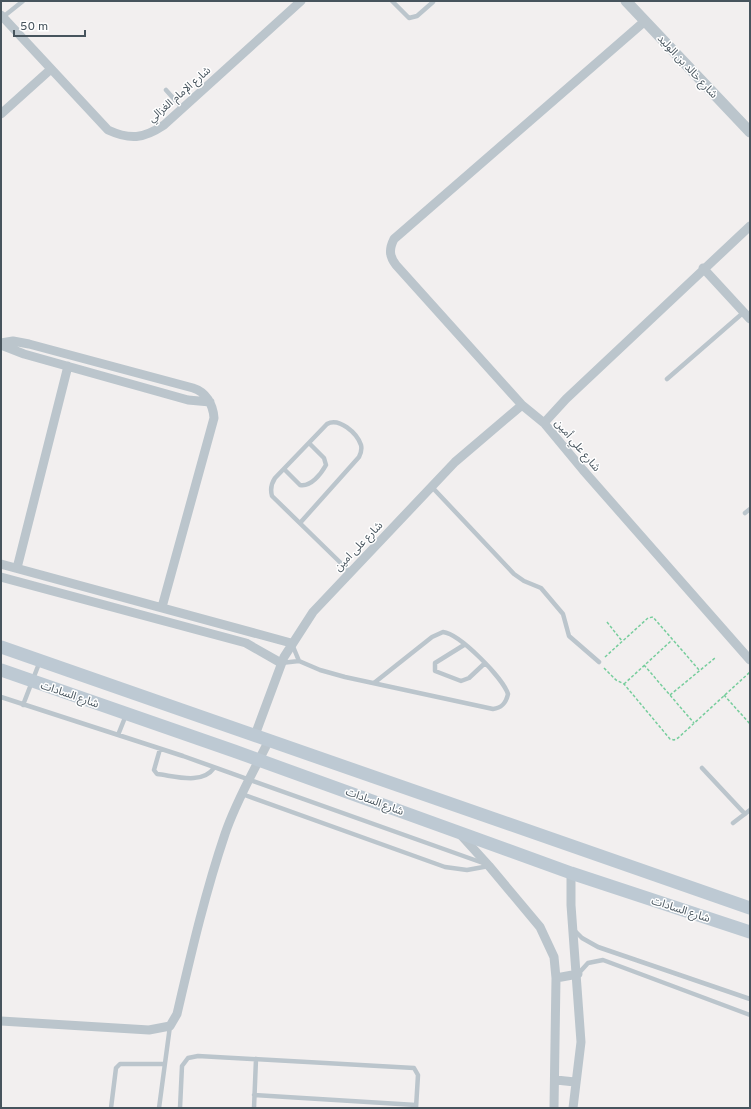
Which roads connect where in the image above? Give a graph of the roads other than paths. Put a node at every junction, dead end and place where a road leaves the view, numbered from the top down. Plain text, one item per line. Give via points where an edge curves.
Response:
1 (23, 1) edge
2 (392, 1) edge
3 (626, 1) edge
4 (433, 2) dead end
5 (295, 3) edge
6 (2, 16) edge
7 (645, 20) junction
8 (51, 69) junction
9 (166, 90) dead end
10 (182, 108) junction
11 (1, 114) edge
12 (750, 132) edge
13 (750, 226) edge
14 (704, 268) junction
15 (747, 316) edge
16 (1, 344) edge
17 (68, 366) junction
18 (668, 379) dead end
19 (210, 402) junction
20 (522, 405) junction
21 (544, 423) junction
22 (309, 443) junction
23 (284, 469) junction
24 (431, 486) junction
25 (750, 508) edge
26 (745, 512) dead end
27 (300, 523) junction
28 (1, 564) edge
29 (17, 568) junction
30 (350, 572) junction
31 (1, 577) edge
32 (103, 592) junction
33 (100, 603) junction
34 (162, 607) junction
35 (291, 643) junction
36 (464, 645) junction
37 (1, 647) edge
38 (750, 660) edge
39 (40, 661) junction
40 (299, 661) junction
41 (599, 662) road end
42 (281, 663) junction
43 (485, 663) junction
44 (1, 670) edge
45 (32, 681) junction
46 (374, 683) junction
47 (1, 697) edge
48 (23, 705) junction
49 (126, 713) junction
50 (231, 727) junction
51 (118, 735) junction
52 (255, 735) junction
53 (269, 740) junction
54 (224, 747) junction
55 (160, 749) junction
56 (259, 760) junction
57 (214, 768) junction
58 (702, 768) dead end
59 (248, 780) junction
60 (242, 794) junction
61 (750, 810) edge
62 (745, 814) junction
63 (733, 824) dead end
64 (456, 830) junction
65 (489, 866) junction
66 (571, 873) junction
67 (750, 908) edge
68 (573, 930) junction
69 (750, 932) edge
70 (578, 974) junction
71 (556, 978) junction
72 (750, 1000) edge
73 (750, 1015) edge
74 (1, 1021) edge
75 (170, 1026) junction
76 (256, 1059) junction
77 (164, 1064) junction
78 (556, 1080) junction
79 (575, 1082) junction
80 (254, 1095) junction
81 (354, 1101) junction
82 (416, 1106) edge
83 (111, 1108) edge
84 (159, 1108) edge
85 (180, 1108) edge
86 (254, 1108) edge
87 (353, 1108) edge
88 (554, 1108) edge
89 (573, 1108) edge

1 - 6 lane
2 - 4 lane via 410,18 417,16
3 - 7 street, شارع خالد بن الوليد
5 - 10 street, شارع الإمام الغزالي
6 - 8 street, شارع الإمام الغزالي
7 - 12 street, شارع خالد بن الوليد
7 - 20 street via 391,244 390,255 396,265
8 - 10 street, شارع الإمام الغزالي via 108,130 121,136 136,137 151,133
8 - 11 street
9 - 10 lane
13 - 14 street, شارع علي أمين
14 - 15 street
14 - 21 street, شارع علي أمين
15 - 18 lane
16 - 17 street via 24,354
16 - 19 street via 12,341 29,344 193,388
17 - 19 street via 193,401
17 - 29 street
19 - 34 street via 213,409 212,422
20 - 21 street
20 - 24 street, شارع على امين
21 - 38 street, شارع علي أمين
22 - 23 lane
22 - 23 lane via 324,458 324,469 309,484 303,485
22 - 27 lane via 327,424 337,421 359,440 361,448 359,457
23 - 27 lane via 272,482 272,496
24 - 30 street, شارع على امين
24 - 41 lane via 514,574 541,588 563,614 569,636
25 - 26 lane
27 - 30 lane
28 - 29 street
29 - 32 street
30 - 35 street, شارع على امين via 313,612
31 - 33 street
32 - 33 street
32 - 34 street
33 - 42 street via 246,643
34 - 35 street
35 - 40 lane
35 - 42 street, شارع على امين
36 - 43 lane
36 - 43 lane via 435,662 435,671 461,681 469,678
36 - 46 lane via 449,632 437,634
37 - 39 main road, شارع السادات
39 - 45 lane
39 - 50 main road, شارع السادات
40 - 42 lane
40 - 46 lane via 326,672
42 - 52 street, شارع على امين
43 - 46 lane via 508,694 505,703 498,708
44 - 45 main road, شارع السادات
45 - 48 lane
45 - 49 main road, شارع السادات
47 - 48 lane
48 - 51 lane
49 - 51 lane
49 - 54 main road, شارع السادات
50 - 52 main road, شارع السادات
50 - 54 main road
51 - 55 lane
52 - 53 main road, شارع السادات
53 - 56 street
53 - 67 main road, شارع السادات
54 - 56 main road, شارع السادات
55 - 57 lane
55 - 57 lane via 154,770 157,774 198,778 206,776
56 - 59 street
56 - 64 main road, شارع السادات
57 - 59 lane
58 - 62 lane
59 - 60 street
59 - 65 lane via 459,853
60 - 65 lane via 445,867 467,870
60 - 75 street via 221,847 201,911 177,1014
61 - 62 lane
62 - 63 lane
64 - 65 street
64 - 66 main road, شارع السادات
65 - 71 street via 540,927 554,957
66 - 68 street
66 - 69 main road, شارع السادات
68 - 70 street
68 - 72 lane via 598,947
70 - 71 street
70 - 73 lane via 588,963 603,960
70 - 79 street via 581,1042
71 - 78 street
74 - 75 street via 149,1030
75 - 77 lane
76 - 80 lane
76 - 82 lane via 414,1068 418,1075
76 - 85 lane via 198,1056 188,1058 182,1066
77 - 83 lane via 120,1064 116,1068
77 - 84 lane
78 - 79 street
78 - 88 street
79 - 89 street
80 - 81 lane
80 - 86 lane
81 - 82 lane
81 - 87 lane

